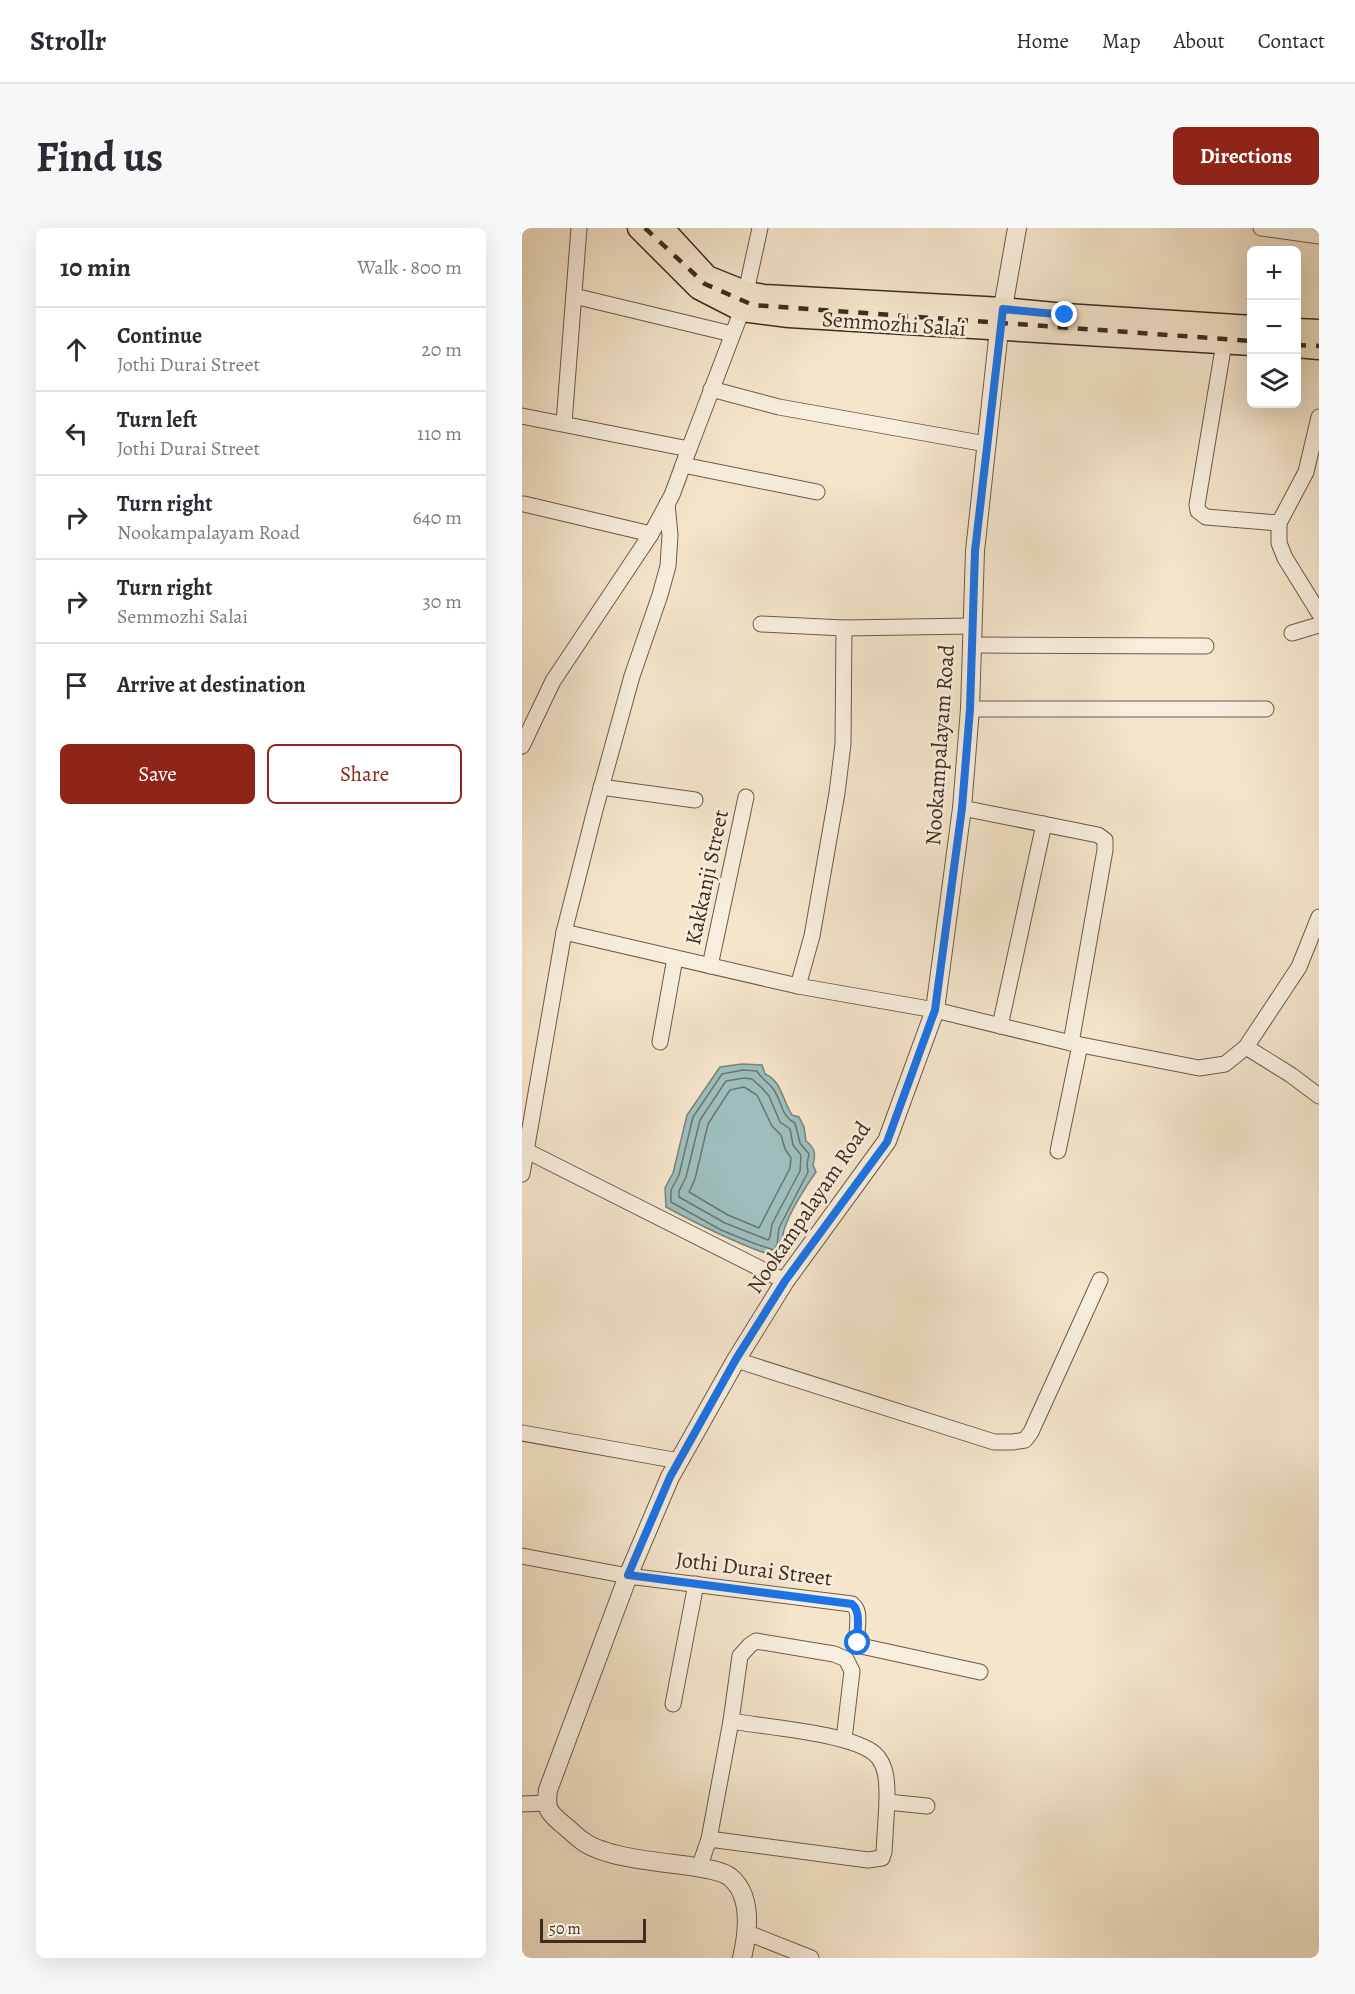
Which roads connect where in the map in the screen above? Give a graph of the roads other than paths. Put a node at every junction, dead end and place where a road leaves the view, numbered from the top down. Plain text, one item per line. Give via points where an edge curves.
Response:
1 (579, 228) edge
2 (639, 228) edge
3 (662, 228) edge
4 (760, 228) edge
5 (1017, 228) edge
6 (1262, 228) edge
7 (1319, 236) edge
8 (574, 296) junction
9 (744, 301) junction
10 (1001, 319) junction
11 (1247, 327) edge
12 (1301, 330) edge
13 (1319, 331) edge
14 (732, 334) junction
15 (1224, 343) junction
16 (1247, 344) edge
17 (1301, 346) edge
18 (1319, 348) edge
19 (711, 389) junction
20 (522, 416) edge
21 (1319, 417) edge
22 (564, 423) junction
23 (986, 444) junction
24 (689, 449) junction
25 (683, 465) junction
26 (1312, 474) edge
27 (817, 492) dead end
28 (524, 504) dead end
29 (667, 504) junction
30 (1279, 522) junction
31 (651, 534) junction
32 (1319, 613) edge
33 (762, 624) dead end
34 (1319, 625) edge
35 (972, 626) junction
36 (844, 628) junction
37 (1292, 633) dead end
38 (971, 645) junction
39 (1206, 646) dead end
40 (970, 709) junction
41 (1266, 709) dead end
42 (522, 746) edge
43 (601, 787) junction
44 (746, 797) dead end
45 (695, 800) dead end
46 (962, 808) junction
47 (1044, 824) junction
48 (1319, 917) edge
49 (564, 932) junction
50 (675, 958) junction
51 (710, 966) junction
52 (798, 986) junction
53 (935, 1010) junction
54 (1000, 1026) junction
55 (660, 1042) dead end
56 (1076, 1044) junction
57 (1246, 1047) junction
58 (1319, 1096) edge
59 (527, 1151) junction
60 (1058, 1151) dead end
61 (522, 1174) edge
62 (1100, 1280) dead end
63 (785, 1281) junction
64 (736, 1359) junction
65 (522, 1433) edge
66 (678, 1461) junction
67 (522, 1556) edge
68 (628, 1575) junction
69 (696, 1584) junction
70 (980, 1672) dead end
71 (673, 1704) dead end
72 (731, 1721) junction
73 (843, 1738) junction
74 (887, 1802) junction
75 (546, 1803) junction
76 (522, 1804) edge
77 (927, 1806) dead end
78 (709, 1839) junction
79 (699, 1868) junction
80 (748, 1934) junction
81 (742, 1958) edge
82 (811, 1958) edge

1 - 8 street
2 - 9 main road, Semmozhi Salai via 699,288
3 - 9 main road, Semmozhi Salai via 706,277
4 - 9 street
5 - 10 street, Nookampalayam Road
6 - 7 street
8 - 14 street
8 - 22 street
9 - 10 main road, Semmozhi Salai via 764,296
9 - 14 street
10 - 11 main road, Semmozhi Salai via 1065,315
10 - 15 main road, Semmozhi Salai
10 - 23 street, Nookampalayam Road
12 - 13 main road
14 - 19 street
15 - 16 main road, Semmozhi Salai
15 - 30 street via 1198,511 1206,517
17 - 18 main road
19 - 23 street via 779,407
19 - 24 street
20 - 22 street
21 - 26 street
22 - 24 street
23 - 35 street, Nookampalayam Road
24 - 25 street
25 - 27 street
25 - 29 street
26 - 30 street
28 - 31 street
29 - 31 street
29 - 43 street via 668,566
30 - 32 street via 1284,558
31 - 42 street via 553,681
33 - 36 street
34 - 37 street
35 - 36 street
35 - 38 street, Nookampalayam Road
36 - 52 street via 843,744 837,793 813,936
38 - 39 street
38 - 40 street, Nookampalayam Road
40 - 41 street
40 - 46 street, Nookampalayam Road
43 - 45 street
43 - 49 street
44 - 51 street, Kakkanji Street
46 - 47 street
46 - 53 street, Nookampalayam Road
47 - 54 street
47 - 56 street via 1098,835 1105,840
48 - 57 street via 1299,967
49 - 50 street
49 - 59 street
50 - 51 street
50 - 55 street
51 - 52 street
52 - 53 street
53 - 54 street
53 - 63 street, Nookampalayam Road via 887,1142
54 - 56 street
56 - 57 street via 1199,1068 1225,1064
56 - 60 street
57 - 58 street
59 - 61 street
59 - 63 street
62 - 64 street via 1025,1440 994,1442
63 - 64 street, Nookampalayam Road
64 - 66 street, Nookampalayam Road
65 - 66 street
66 - 68 street, Nookampalayam Road
67 - 68 street, Jothi Durai Street
68 - 69 street, Jothi Durai Street
68 - 75 street, Nookampalayam Road
69 - 70 street, Jothi Durai Street via 852,1604 858,1613 861,1646
69 - 71 street
72 - 73 street
72 - 73 street via 740,1656 756,1641 846,1659 852,1671
72 - 78 street
73 - 74 street via 874,1754 881,1763
74 - 77 street
74 - 78 street via 882,1858 868,1860
75 - 76 street
75 - 79 street via 551,1814 597,1849
78 - 79 street
79 - 80 street via 728,1875 739,1886
80 - 81 street
80 - 82 street

